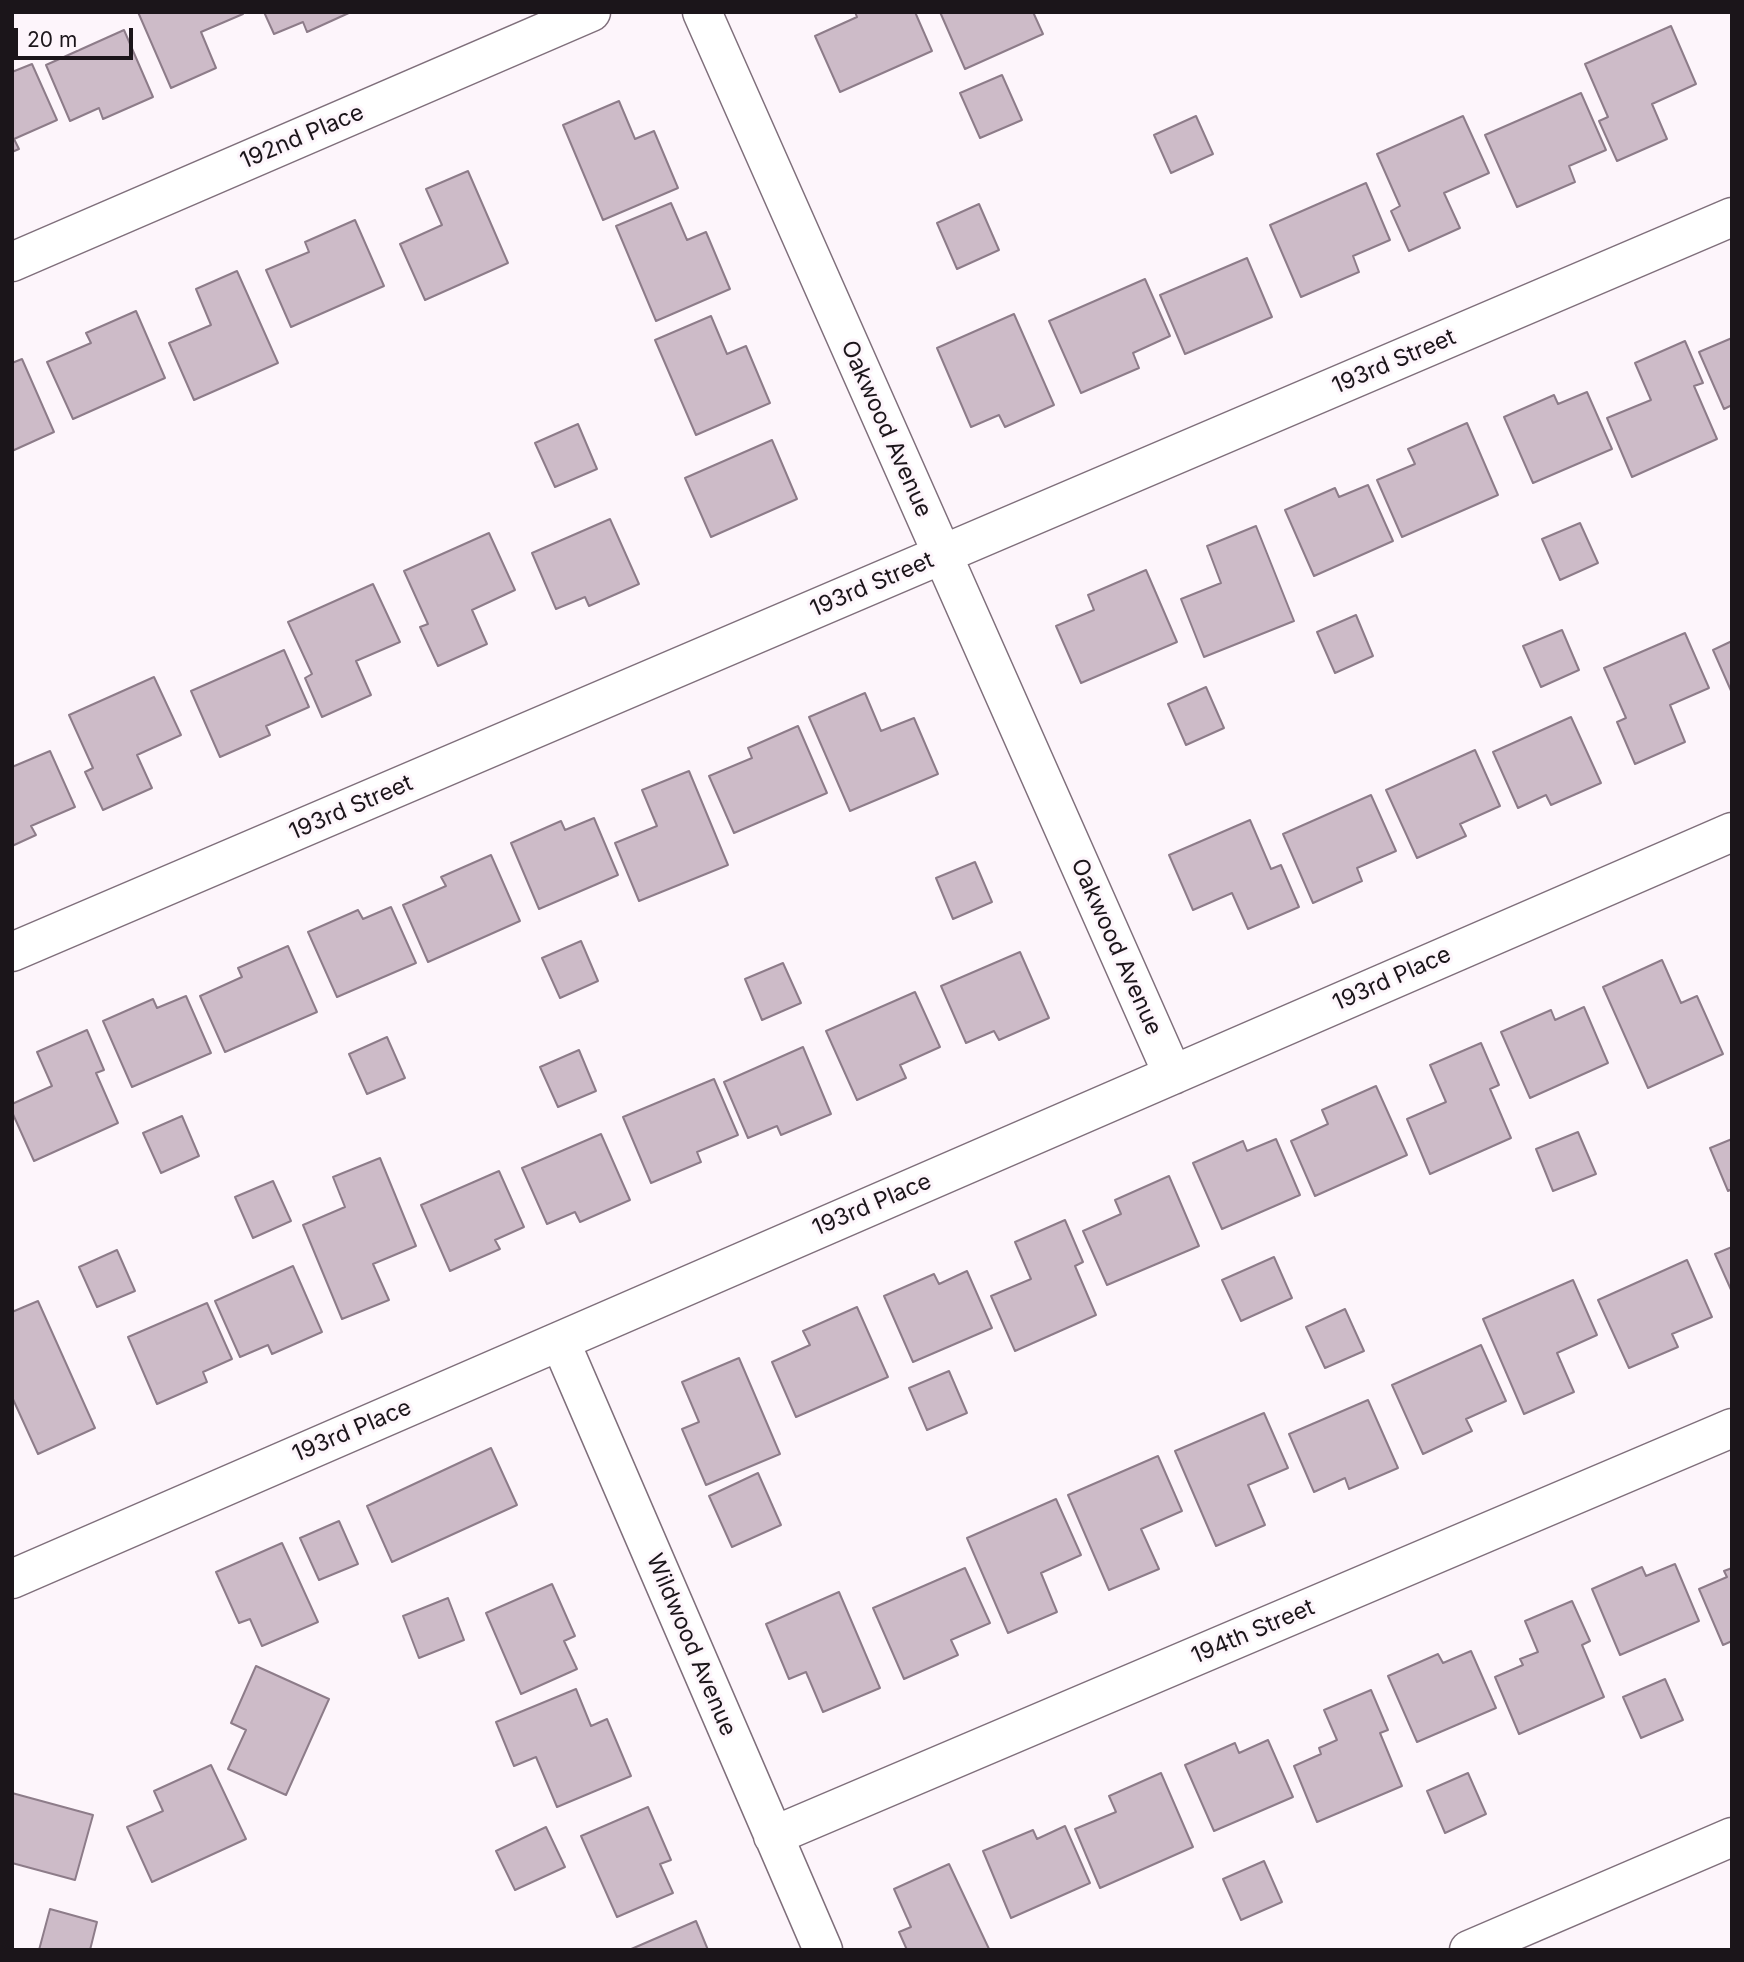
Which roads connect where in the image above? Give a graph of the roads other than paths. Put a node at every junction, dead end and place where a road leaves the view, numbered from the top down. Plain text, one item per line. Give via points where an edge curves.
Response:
1 (592, 12) edge
2 (702, 12) edge
3 (1732, 217) edge
4 (12, 262) edge
5 (942, 556) junction
6 (1729, 842) edge
7 (12, 952) edge
8 (1173, 1075) junction
9 (560, 1341) junction
10 (1732, 1428) edge
11 (12, 1579) edge
12 (773, 1836) junction
13 (1732, 1837) edge
14 (823, 1950) edge
15 (1469, 1950) edge

1 - 4 street, 192nd Place
2 - 5 street, Oakwood Avenue
3 - 5 street, 193rd Street
5 - 7 street, 193rd Street
5 - 8 street, Oakwood Avenue
6 - 8 street, 193rd Place
8 - 9 street, 193rd Place
9 - 11 street, 193rd Place
9 - 12 street, Wildwood Avenue
10 - 12 street, 194th Street
12 - 14 street, Wildwood Avenue
13 - 15 street

